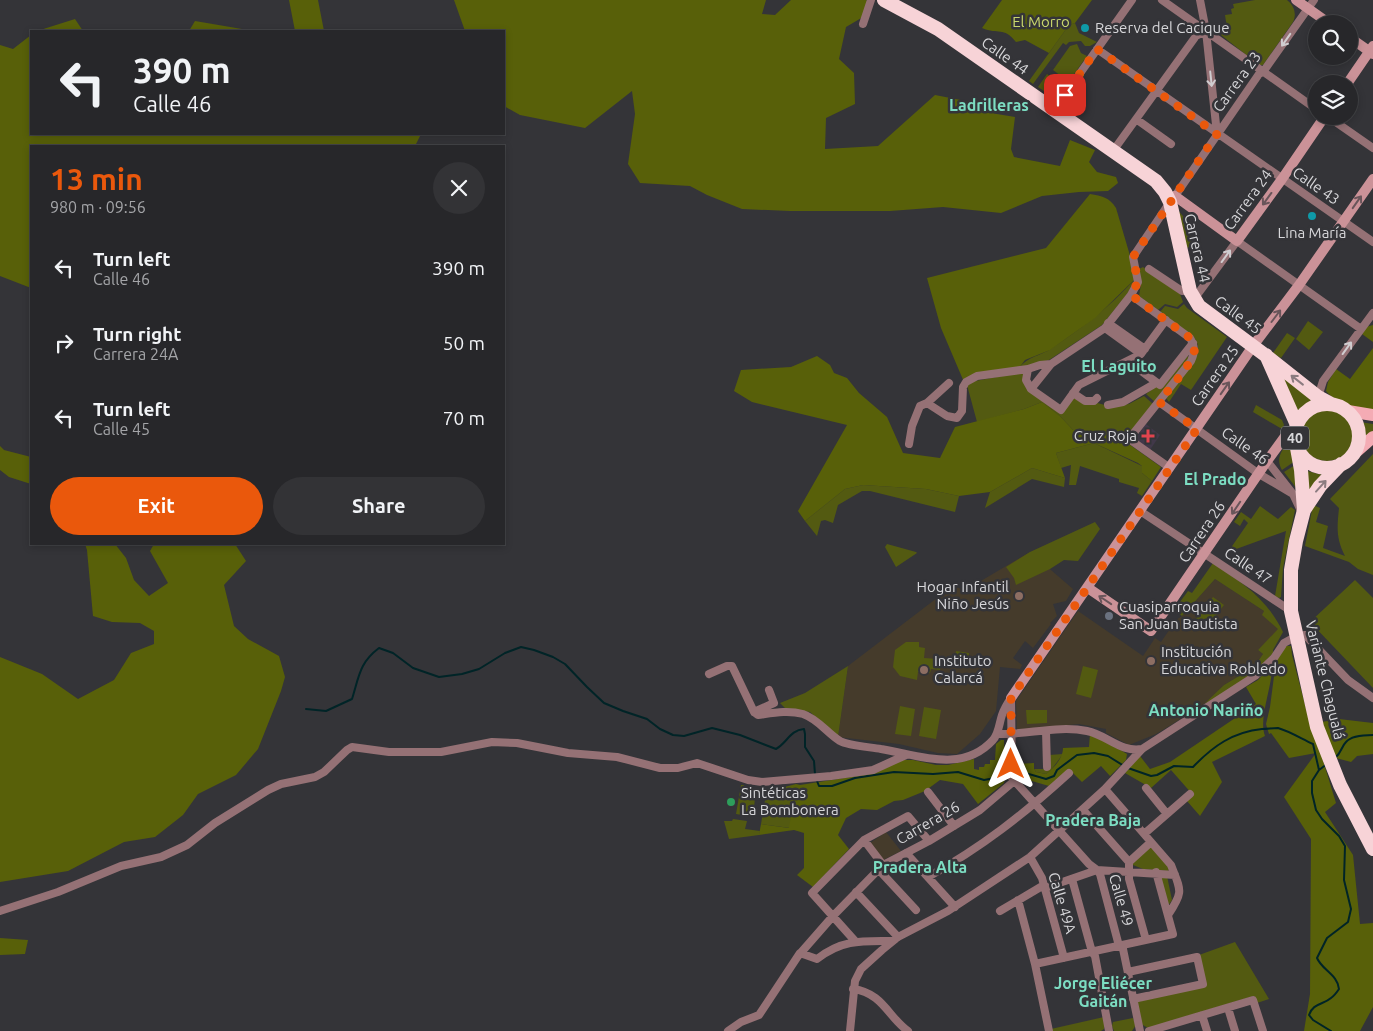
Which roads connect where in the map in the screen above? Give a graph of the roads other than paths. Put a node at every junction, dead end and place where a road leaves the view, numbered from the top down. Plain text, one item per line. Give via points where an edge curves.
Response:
1 (871, 0) edge
2 (884, 0) edge
3 (1132, 0) edge
4 (1162, 0) edge
5 (1200, 0) edge
6 (1296, 0) edge
7 (1311, 4) edge
8 (1321, 15) edge
9 (863, 24) dead end
10 (1206, 31) junction
11 (1358, 42) edge
12 (1097, 49) junction
13 (1372, 51) edge
14 (1263, 72) junction
15 (1355, 75) edge
16 (1156, 90) junction
17 (1308, 103) edge
18 (1054, 110) junction
19 (1136, 119) junction
20 (1320, 125) edge
21 (1339, 125) edge
22 (1217, 134) junction
23 (1171, 144) dead end
24 (1373, 148) edge
25 (1113, 151) junction
26 (1282, 179) junction
27 (1373, 179) edge
28 (1172, 199) junction
29 (1343, 222) junction
30 (1237, 241) junction
31 (1373, 242) edge
32 (1150, 269) dead end
33 (1299, 285) junction
34 (1131, 295) junction
35 (1192, 295) junction
36 (1373, 313) edge
37 (1166, 320) junction
38 (1106, 326) junction
39 (1361, 329) junction
40 (1193, 343) junction
41 (1254, 346) junction
42 (1143, 352) junction
43 (1265, 355) junction
44 (1128, 361) junction
45 (1051, 364) junction
46 (1028, 369) junction
47 (949, 383) dead end
48 (1158, 384) junction
49 (1031, 389) junction
50 (1073, 393) junction
51 (1318, 397) junction
52 (1097, 398) dead end
53 (927, 402) junction
54 (1159, 402) junction
55 (1331, 404) junction
56 (1108, 405) dead end
57 (1348, 411) junction
58 (1373, 415) edge
59 (1296, 426) junction
60 (1197, 429) junction
61 (1373, 437) edge
62 (909, 444) dead end
63 (1296, 444) junction
64 (1356, 452) junction
65 (1268, 461) junction
66 (1341, 464) junction
67 (1170, 468) junction
68 (1259, 474) junction
69 (1293, 494) junction
70 (1140, 511) junction
71 (1303, 513) junction
72 (1206, 554) junction
73 (1088, 588) junction
74 (1291, 612) junction
75 (1295, 637) junction
76 (708, 674) dead end
77 (769, 690) dead end
78 (1011, 698) junction
79 (1373, 698) edge
80 (754, 712) junction
81 (1046, 731) junction
82 (997, 734) junction
83 (1011, 734) junction
84 (1142, 749) junction
85 (906, 755) junction
86 (1047, 767) dead end
87 (1070, 773) dead end
88 (1012, 778) junction
89 (1146, 788) dead end
90 (1105, 789) junction
91 (928, 792) dead end
92 (1190, 794) dead end
93 (1035, 804) junction
94 (1083, 810) junction
95 (1167, 814) junction
96 (954, 826) junction
97 (1058, 830) junction
98 (1144, 834) junction
99 (864, 840) junction
100 (928, 841) junction
101 (1151, 842) junction
102 (1373, 849) edge
103 (906, 853) junction
104 (1030, 857) junction
105 (1129, 862) junction
106 (881, 867) junction
107 (1097, 870) junction
108 (1129, 871) junction
109 (1156, 872) junction
110 (1175, 875) junction
111 (928, 877) junction
112 (1072, 879) junction
113 (1045, 887) junction
114 (856, 892) junction
115 (1018, 900) junction
116 (955, 907) junction
117 (0, 910) edge
118 (916, 910) dead end
119 (1000, 911) dead end
120 (1168, 915) junction
121 (833, 916) junction
122 (895, 939) junction
123 (1146, 940) junction
124 (855, 941) junction
125 (1119, 946) junction
126 (1092, 952) junction
127 (798, 956) junction
128 (1064, 958) junction
129 (1036, 964) junction
130 (1128, 972) junction
131 (853, 989) junction
132 (1133, 999) junction
133 (1228, 1008) junction
134 (1202, 1016) junction
135 (1178, 1027) edge
136 (728, 1031) edge
137 (850, 1031) edge
138 (908, 1031) edge
139 (1049, 1031) edge
140 (1109, 1031) edge
141 (1140, 1031) edge
142 (1151, 1031) edge
143 (1207, 1031) edge
144 (1235, 1031) edge
145 (1263, 1031) edge

1 - 9 street
2 - 18 highway, Calle 44 via 938,29
3 - 12 street
4 - 10 street
5 - 10 street
6 - 7 street
7 - 8 street
7 -> 14 street, Carrera 23
10 - 14 street
10 - 16 street via 1196,36
10 -> 22 street
11 - 13 street
12 - 16 street, Calle 43
12 - 18 street
13 - 15 street
14 - 17 street
14 - 22 street, Carrera 23
16 - 19 street
16 - 22 street, Calle 43
18 - 25 highway, Calle 44
19 - 23 street
19 - 25 street
20 - 26 street, Carrera 24
21 - 24 street
22 - 26 street, Calle 43
22 - 28 street, Carrera 23
25 - 28 highway, Calle 44 via 1156,181
26 - 29 street, Calle 43
26 -> 30 street, Carrera 24
29 -> 27 street, Carrera 25
28 - 30 street, Calle 44
28 - 34 street, Carrera 23 via 1133,257 1138,282
28 - 35 highway, Carrera 44
29 - 31 street, Calle 43
29 - 33 street, Carrera 25
30 - 33 street, Calle 44
35 -> 30 street, Carrera 24
32 - 35 street, Calle 45
33 - 39 street, Calle 44
41 -> 33 street, Carrera 25
34 - 37 street
34 - 38 street, Carrera 23
35 - 41 highway, Calle 45 / 40 via 1204,311
36 - 39 street
37 - 40 street
37 - 42 street
38 - 42 street
38 - 45 street, Carrera 23
51 -> 39 street via 1323,381
40 - 48 street
40 - 54 street via 1191,361
41 - 43 highway, Calle 45 / 40
60 -> 41 street, Carrera 25
42 - 44 street
51 -> 43 highway, Calle 45 / 40
43 - 59 highway, Calle 45 / 40
44 - 48 street
44 - 50 street via 1079,385
45 - 46 street
45 - 49 street, Carrera 23
46 - 49 street via 1026,380
46 - 53 street via 970,379 963,387 962,411 957,418 947,416
47 - 53 street
48 - 56 street via 1123,402
49 - 50 street via 1061,410
50 - 52 street via 1085,400
51 - 55 highway, Calle 45 / 40
53 - 62 street via 918,409
54 - 60 street, Calle 46
54 - 67 street via 1129,439
55 - 57 highway, 40
55 - 59 highway, 40 via 1312,407
57 - 58 main road, 40
57 - 64 highway via 1358,427
59 - 63 highway, 40
59 - 65 street, Carrera 26
60 - 67 street, Carrera 25
60 - 68 street, Calle 46
61 - 64 main road, 40
63 - 66 highway, 40 via 1311,463 1323,467
63 - 71 highway, Variante Chagualá / 40
64 - 66 highway, 40
65 - 68 street, Carrera 26
65 - 69 street, Calle 46
71 -> 66 highway, Variante Chagualá / 40 via 1320,486
67 - 70 street, Carrera 25
68 - 69 street, Calle 46
68 -> 72 street, Carrera 26
69 - 71 street, Calle 46
70 - 72 street, Calle 47
70 - 73 street, Carrera 25
71 - 74 highway, Variante Chagualá / 40 via 1291,570
72 -> 73 street, Carrera 26 via 1151,631
72 - 74 street, Calle 47
73 - 78 street, Carrera 25
74 - 75 highway, Variante Chagualá / 40
75 - 79 street via 1304,635 1348,680
75 - 84 street via 1284,643 1255,676
75 - 102 highway, Variante Chagualá / 40 via 1317,727 1336,776
76 - 80 street via 732,666
77 - 80 street via 774,703
78 - 82 street
78 - 83 street
80 - 85 street via 758,715 783,711 801,713 811,717 842,742
81 - 83 street
81 - 84 street via 1090,731 1125,749
81 - 86 street
82 - 83 street
82 - 85 street via 982,750 971,756 947,760
83 - 88 street
84 - 90 street
85 - 117 street via 873,770 762,782 698,764 660,768 617,758 507,742 441,752 389,752 352,747 324,772 268,790 187,845 161,857 121,866 58,892
87 - 93 street
88 - 93 street, Calle 49
88 - 96 street, Carrera 26 via 980,810
89 - 95 street
90 - 94 street
90 - 98 street
91 - 96 street
92 - 95 street
93 - 97 street, Calle 49
93 - 111 street via 979,848
94 - 97 street
94 - 105 street
95 - 98 street
96 - 100 street, Carrera 26
97 - 104 street
97 - 107 street, Calle 49
98 - 101 street
99 - 100 street via 908,816
99 - 106 street
99 - 121 street via 812,893
100 - 103 street, Carrera 26
101 - 105 street
101 - 110 street via 1171,865
103 - 106 street, Carrera 26
103 - 111 street
104 - 113 street, Calle 49A
104 - 116 street
105 - 108 street
106 - 114 street, Carrera 26
106 - 118 street
107 - 108 street
107 - 112 street
107 - 125 street, Calle 49
108 - 109 street
108 - 123 street
109 - 110 street
109 - 120 street
110 - 120 street via 1180,891
111 - 116 street
112 - 113 street
112 - 126 street
113 - 115 street
113 - 128 street, Calle 49A
114 - 121 street, Carrera 26
114 - 122 street
115 - 119 street
115 - 129 street
116 - 122 street
120 - 123 street via 1173,934
121 - 124 street
121 - 127 street, Carrera 26
122 - 124 street
122 - 131 street via 862,969
123 - 125 street
124 - 127 street via 834,948 817,959 802,953
125 - 126 street
125 - 130 street, Calle 49 via 1123,949
126 - 128 street
126 - 140 street
127 - 136 street, Carrera 26 via 759,1015
128 - 129 street
129 - 139 street
130 - 132 street, Calle 49
130 - 132 street via 1197,958 1203,984
131 - 137 street
131 - 138 street via 872,996
132 - 141 street, Calle 49
133 - 134 street
133 - 144 street
133 - 145 street via 1254,1000
134 - 135 street
134 - 143 street
135 - 142 street

